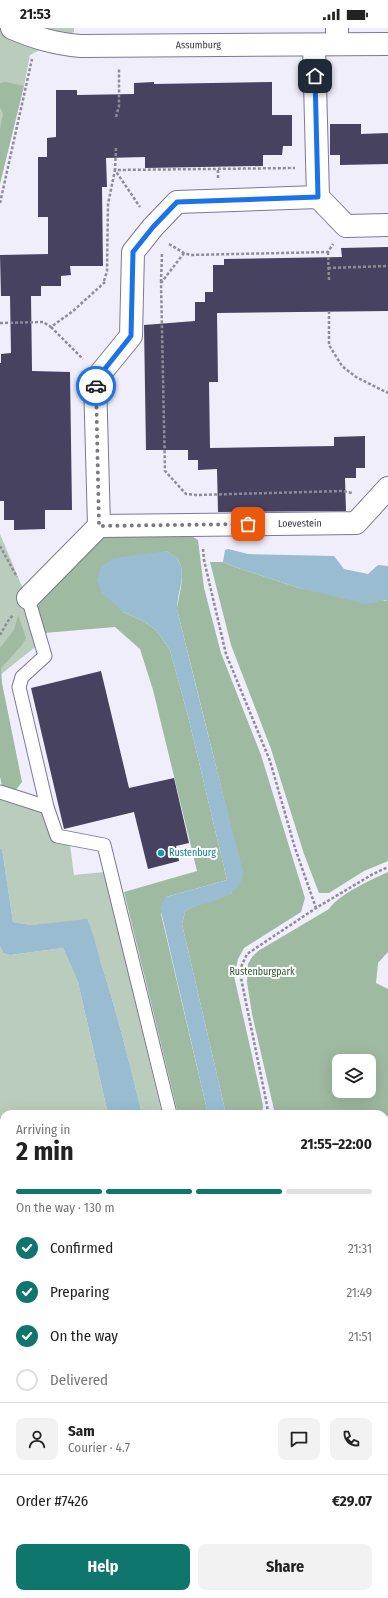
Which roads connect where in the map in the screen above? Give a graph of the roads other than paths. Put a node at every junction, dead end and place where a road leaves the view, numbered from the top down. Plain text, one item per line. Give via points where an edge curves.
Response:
1 (12, 28) edge
2 (337, 36) edge
3 (388, 44) edge
4 (314, 46) junction
5 (318, 197) junction
6 (388, 226) edge
7 (383, 493) edge
8 (99, 526) junction
9 (28, 598) joint
10 (0, 792) edge
11 (47, 807) junction
12 (169, 1110) edge

1 - 4 main road, Assumburg via 39,39 80,46
2 - 3 main road, Assumburg
2 - 4 main road, Assumburg
4 - 5 main road
5 - 6 main road via 346,226
5 - 8 main road via 177,202 158,232 133,252 131,336 96,380
7 - 8 main road, Loevestein via 356,523
8 - 9 main road
9 - 11 lane via 45,656 22,677 19,687
10 - 11 lane
11 - 12 lane via 57,836 104,845

